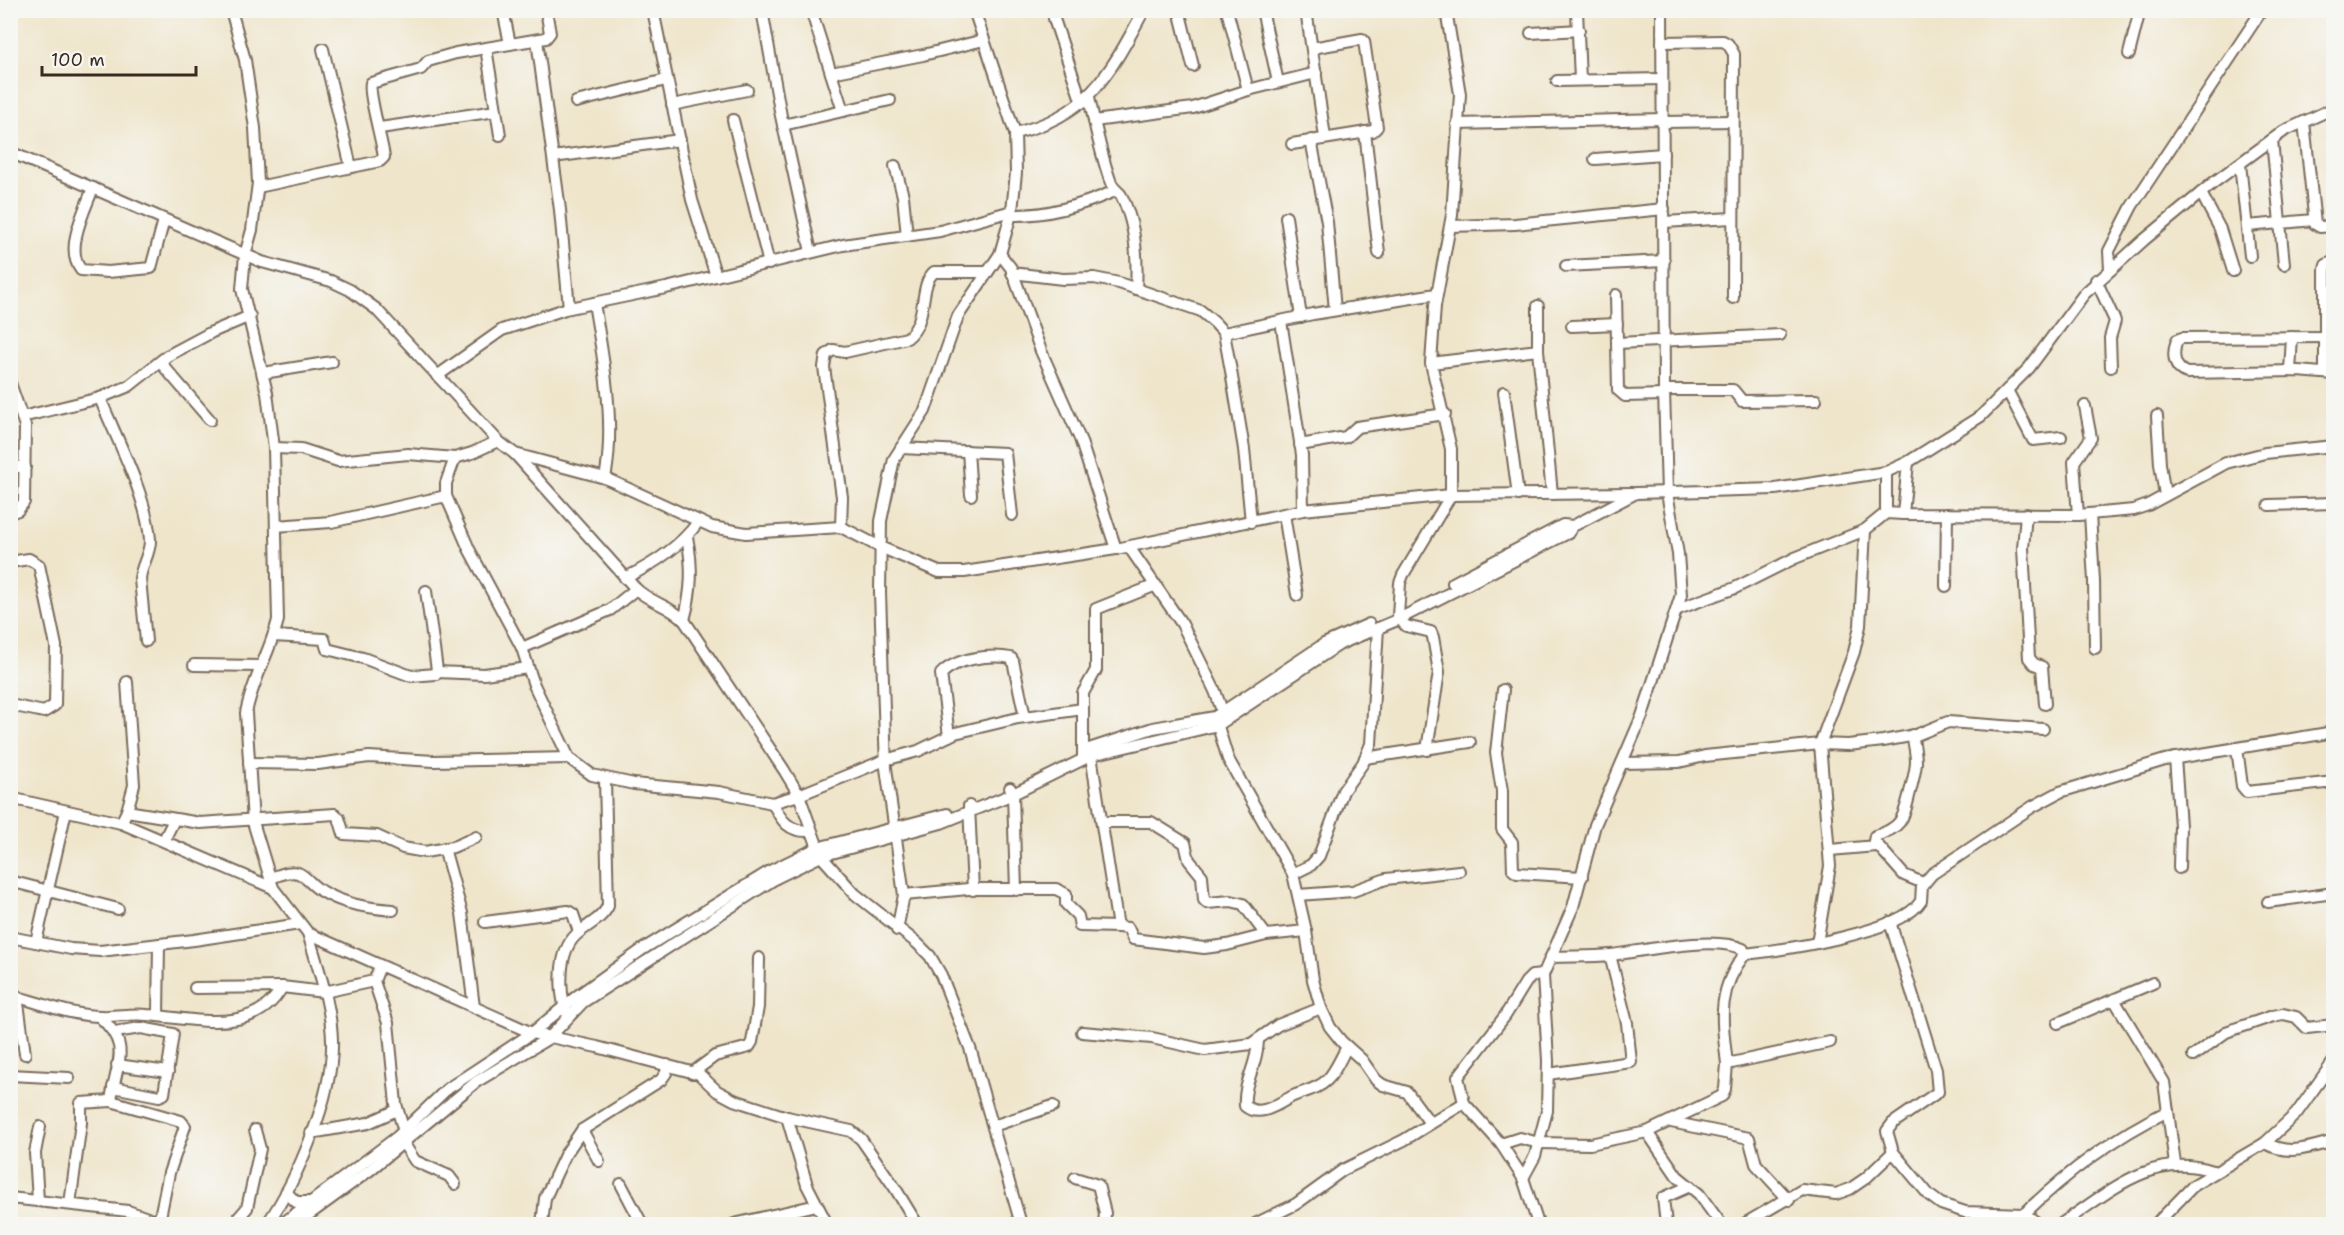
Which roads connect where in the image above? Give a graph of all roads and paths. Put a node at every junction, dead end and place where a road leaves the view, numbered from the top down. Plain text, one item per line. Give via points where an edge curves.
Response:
1 (231, 10) edge
2 (503, 10) edge
3 (546, 10) edge
4 (653, 10) edge
5 (762, 10) edge
6 (811, 10) edge
7 (974, 10) edge
8 (1144, 10) edge
9 (1179, 10) edge
10 (1227, 10) edge
11 (1262, 10) edge
12 (1306, 10) edge
13 (1446, 10) edge
14 (1577, 10) edge
15 (1662, 10) edge
16 (2140, 10) edge
17 (2262, 10) edge
18 (1054, 18) dead end
19 (1579, 30) junction
20 (1531, 33) dead end
21 (537, 40) junction
22 (984, 40) junction
23 (1662, 42) junction
24 (510, 44) junction
25 (486, 48) junction
26 (1312, 48) junction
27 (323, 49) dead end
28 (2129, 54) dead end
29 (1193, 66) dead end
30 (831, 73) junction
31 (1316, 73) junction
32 (1662, 79) junction
33 (666, 80) junction
34 (1580, 80) junction
35 (1557, 81) dead end
36 (1278, 82) junction
37 (747, 90) dead end
38 (1248, 90) junction
39 (890, 100) dead end
40 (1085, 100) junction
41 (576, 102) dead end
42 (672, 105) junction
43 (2334, 108) edge
44 (496, 111) junction
45 (843, 111) junction
46 (733, 120) dead end
47 (1663, 121) junction
48 (1733, 121) junction
49 (1094, 122) junction
50 (2304, 122) junction
51 (1456, 124) junction
52 (783, 125) junction
53 (380, 128) junction
54 (1365, 132) junction
55 (1015, 133) junction
56 (500, 135) dead end
57 (1325, 137) junction
58 (680, 140) junction
59 (1311, 140) junction
60 (2272, 140) junction
61 (1292, 144) dead end
62 (10, 152) edge
63 (1663, 154) junction
64 (553, 158) junction
65 (1595, 159) dead end
66 (2240, 164) junction
67 (895, 166) dead end
68 (351, 167) junction
69 (258, 187) junction
70 (93, 188) junction
71 (1115, 191) junction
72 (2201, 193) junction
73 (1664, 209) junction
74 (1012, 213) junction
75 (1286, 217) dead end
76 (1732, 218) junction
77 (164, 220) junction
78 (2314, 220) junction
79 (1664, 222) junction
80 (2279, 222) junction
81 (1451, 226) junction
82 (2247, 226) junction
83 (2334, 226) edge
84 (907, 236) junction
85 (811, 252) junction
86 (1379, 253) dead end
87 (1000, 254) junction
88 (245, 255) junction
89 (2250, 256) dead end
90 (1664, 261) junction
91 (2334, 261) edge
92 (769, 264) junction
93 (2284, 264) dead end
94 (1566, 266) dead end
95 (2110, 269) junction
96 (2233, 271) dead end
97 (987, 272) junction
98 (1012, 273) junction
99 (716, 276) junction
100 (2096, 280) junction
101 (1136, 289) junction
102 (1436, 294) junction
103 (1616, 295) dead end
104 (1733, 298) dead end
105 (594, 303) junction
106 (1538, 306) dead end
107 (569, 308) junction
108 (1335, 310) junction
109 (250, 316) junction
110 (1301, 317) junction
111 (1281, 321) junction
112 (1617, 324) junction
113 (1572, 326) dead end
114 (1224, 333) junction
115 (1780, 336) dead end
116 (2292, 337) junction
117 (2329, 337) edge
118 (1662, 340) junction
119 (1617, 343) junction
120 (1538, 350) junction
121 (160, 362) junction
122 (332, 362) dead end
123 (1431, 363) junction
124 (2111, 367) dead end
125 (2290, 371) junction
126 (263, 373) junction
127 (2329, 373) edge
128 (437, 376) junction
129 (10, 383) edge
130 (2007, 390) junction
131 (1504, 392) dead end
132 (1664, 392) junction
133 (99, 398) junction
134 (1816, 400) dead end
135 (2085, 406) dead end
136 (1445, 414) junction
137 (2157, 416) dead end
138 (22, 417) junction
139 (210, 420) dead end
140 (2061, 437) dead end
141 (498, 441) junction
142 (1300, 445) junction
143 (2334, 446) edge
144 (274, 448) junction
145 (901, 448) junction
146 (968, 451) junction
147 (515, 454) junction
148 (455, 458) junction
149 (1908, 462) junction
150 (10, 467) edge
151 (25, 467) junction
152 (1886, 472) junction
153 (606, 478) junction
154 (1636, 493) junction
155 (1552, 494) junction
156 (1667, 494) junction
157 (971, 495) dead end
158 (1451, 495) junction
159 (1518, 495) junction
160 (2166, 495) junction
161 (446, 496) junction
162 (2334, 503) edge
163 (2269, 505) dead end
164 (1303, 510) junction
165 (10, 513) edge
166 (1886, 513) junction
167 (1284, 514) junction
168 (1903, 514) junction
169 (1947, 514) junction
170 (2026, 514) junction
171 (2084, 514) junction
172 (1012, 515) dead end
173 (698, 522) junction
174 (1251, 522) junction
175 (276, 526) junction
176 (841, 527) junction
177 (1865, 530) junction
178 (687, 537) junction
179 (1130, 547) junction
180 (880, 548) junction
181 (1116, 549) junction
182 (10, 562) edge
183 (625, 578) junction
184 (1156, 585) junction
185 (1946, 586) dead end
186 (636, 589) junction
187 (426, 591) dead end
188 (1298, 595) dead end
189 (1678, 609) junction
190 (1398, 615) junction
191 (684, 620) junction
192 (1378, 628) junction
193 (274, 636) junction
194 (146, 641) dead end
195 (522, 648) junction
196 (2095, 648) dead end
197 (194, 665) dead end
198 (261, 666) junction
199 (528, 668) junction
200 (437, 672) junction
201 (127, 682) dead end
202 (1503, 690) dead end
203 (2045, 704) dead end
204 (10, 705) edge
205 (1083, 709) junction
206 (1025, 717) junction
207 (1221, 720) junction
208 (2043, 729) dead end
209 (2334, 732) edge
210 (1912, 735) junction
211 (949, 736) junction
212 (1470, 742) dead end
213 (1820, 744) junction
214 (2237, 748) junction
215 (1427, 750) junction
216 (1087, 753) junction
217 (569, 758) junction
218 (1365, 758) junction
219 (2175, 758) junction
220 (885, 760) junction
221 (1622, 763) junction
222 (249, 764) junction
223 (605, 779) junction
224 (2334, 782) edge
225 (1011, 791) junction
226 (799, 795) junction
227 (10, 798) edge
228 (773, 802) junction
229 (970, 808) junction
230 (66, 811) junction
231 (127, 811) junction
232 (174, 820) junction
233 (253, 822) junction
234 (1102, 822) junction
235 (121, 823) junction
236 (810, 831) junction
237 (896, 832) junction
238 (476, 837) dead end
239 (164, 840) junction
240 (1876, 846) junction
241 (444, 848) junction
242 (1830, 850) junction
243 (819, 852) junction
244 (2179, 868) dead end
245 (1459, 871) dead end
246 (1293, 874) junction
247 (1582, 878) junction
248 (10, 880) edge
249 (272, 883) junction
250 (1923, 883) junction
251 (973, 890) junction
252 (1016, 890) junction
253 (46, 891) junction
254 (2334, 893) edge
255 (1298, 895) junction
256 (904, 896) junction
257 (2268, 902) dead end
258 (118, 909) dead end
259 (393, 910) dead end
260 (485, 922) dead end
261 (1890, 922) junction
262 (300, 924) junction
263 (1118, 927) junction
264 (897, 930) junction
265 (579, 932) junction
266 (1306, 932) junction
267 (308, 933) junction
268 (1266, 934) junction
269 (10, 937) edge
270 (36, 942) junction
271 (1817, 943) junction
272 (159, 944) junction
273 (1745, 954) junction
274 (1610, 955) junction
275 (1551, 957) junction
276 (759, 958) dead end
277 (380, 966) junction
278 (1543, 975) junction
279 (374, 981) junction
280 (2153, 983) dead end
281 (282, 987) junction
282 (195, 988) dead end
283 (324, 992) junction
284 (14, 996) edge
285 (2115, 1001) junction
286 (474, 1007) junction
287 (1321, 1008) junction
288 (566, 1013) junction
289 (99, 1016) junction
290 (158, 1016) junction
291 (2058, 1023) dead end
292 (2334, 1025) edge
293 (115, 1032) junction
294 (1082, 1032) dead end
295 (532, 1034) junction
296 (549, 1038) junction
297 (1258, 1041) junction
298 (1830, 1042) dead end
299 (1347, 1047) junction
300 (25, 1054) dead end
301 (2193, 1056) dead end
302 (2334, 1061) edge
303 (1727, 1064) junction
304 (117, 1065) junction
305 (667, 1065) junction
306 (168, 1072) junction
307 (692, 1073) junction
308 (1548, 1074) junction
309 (10, 1076) edge
310 (69, 1078) dead end
311 (113, 1087) junction
312 (111, 1101) junction
313 (1464, 1103) junction
314 (1053, 1106) dead end
315 (397, 1110) junction
316 (2169, 1111) junction
317 (788, 1117) junction
318 (1671, 1122) junction
319 (1430, 1123) junction
320 (993, 1126) junction
321 (40, 1127) dead end
322 (255, 1130) dead end
323 (582, 1130) junction
324 (1647, 1132) junction
325 (311, 1133) junction
326 (402, 1137) junction
327 (2334, 1141) edge
328 (1539, 1143) junction
329 (2265, 1143) junction
330 (1501, 1144) junction
331 (1893, 1152) junction
332 (599, 1161) dead end
333 (2175, 1164) junction
334 (2213, 1171) junction
335 (1075, 1178) dead end
336 (1523, 1178) junction
337 (455, 1184) dead end
338 (621, 1184) dead end
339 (1689, 1186) junction
340 (286, 1192) junction
341 (10, 1198) edge
342 (1789, 1200) junction
343 (38, 1201) junction
344 (311, 1202) junction
345 (70, 1204) junction
346 (817, 1205) junction
347 (2024, 1214) junction
348 (2073, 1216) junction
349 (162, 1223) edge
350 (234, 1224) edge
351 (267, 1224) edge
352 (282, 1224) edge
353 (296, 1224) edge
354 (542, 1224) edge
355 (642, 1224) edge
356 (734, 1224) edge
357 (827, 1224) edge
358 (917, 1224) edge
359 (1021, 1224) edge
360 (1104, 1224) edge
361 (1255, 1224) edge
362 (1538, 1224) edge
363 (1666, 1224) edge
364 (1721, 1224) edge
365 (1744, 1224) edge
366 (2039, 1224) edge
367 (2061, 1224) edge
368 (2084, 1224) edge
369 (2156, 1224) edge

1 - 69 street via 245,60 255,128
2 - 24 street
3 - 21 street via 549,35
4 - 33 street
5 - 52 street
6 - 30 street
7 - 22 street
8 - 40 street
9 - 29 street
10 - 38 street
11 - 36 street
12 - 26 street
13 - 51 street via 1460,94
14 - 19 street
15 - 23 street
16 - 28 street
17 - 95 street via 2132,207 2109,251
18 - 40 street
19 - 20 street
19 - 34 street
21 - 24 street
21 - 64 street
22 - 30 street
22 - 55 street
23 - 32 street
23 - 48 street via 1728,44 1735,66
24 - 25 street
25 - 44 street
25 - 53 street via 432,60 421,69 370,83
26 - 31 street
26 - 54 street via 1364,41 1377,127
27 - 68 street
30 - 45 street
31 - 36 street
31 - 57 street
32 - 34 street
32 - 47 street
33 - 41 street
33 - 42 street
34 - 35 street
36 - 38 street
37 - 42 street
38 - 49 street via 1193,108
39 - 45 street
40 - 49 street
40 - 55 street via 1045,125
42 - 58 street
43 - 50 street
44 - 53 street
44 - 56 street
45 - 52 street
46 - 92 street
47 - 48 street
47 - 51 street
47 - 63 street
48 - 76 street
49 - 71 street
50 - 60 street
50 - 78 street
51 - 81 street
52 - 85 street
53 - 68 street via 384,157 376,163
54 - 57 street
54 - 86 street
55 - 74 street
57 - 59 street
58 - 64 street
58 - 99 street
59 - 61 street
59 - 108 street via 1328,222
60 - 66 street
60 - 80 street
62 - 70 street
63 - 65 street
63 - 73 street
64 - 107 street
66 - 72 street
66 - 82 street
67 - 84 street
68 - 69 street
69 - 88 street
70 - 77 street
70 - 77 street via 76,237 81,270 151,268
71 - 74 street via 1036,215
71 - 101 street via 1122,195 1135,238
72 - 95 street
72 - 96 street via 2220,229
73 - 79 street
73 - 81 street via 1515,224
74 - 84 street
74 - 87 street
75 - 110 street
76 - 79 street
76 - 104 street
77 - 88 street
78 - 80 street
78 - 83 street via 2316,226
79 - 90 street
80 - 82 street
80 - 93 street
81 - 102 street
82 - 89 street
84 - 85 street
85 - 92 street
87 - 97 street
87 - 98 street
88 - 109 street via 242,289
88 - 128 street via 331,280 351,290 376,309
90 - 94 street
90 - 118 street
91 - 117 street via 2325,270
92 - 99 street
95 - 100 street
97 - 145 street via 958,316 925,411
97 - 176 street via 934,272 928,281 921,319 907,338 845,352 833,350 826,355 824,367 842,496
98 - 101 street via 1094,278
98 - 181 street via 1089,462
99 - 105 street
100 - 124 street via 2115,321 2110,338
100 - 130 street via 2029,368
101 - 114 street via 1201,311
102 - 108 street
102 - 123 street
103 - 112 street
105 - 107 street
105 - 153 street via 606,372
106 - 120 street
107 - 128 street via 502,330
108 - 110 street
109 - 121 street via 190,343
109 - 126 street
110 - 111 street
111 - 114 street
111 - 142 street
112 - 113 street
112 - 119 street
114 - 174 street via 1244,449
115 - 118 street
116 - 117 street
116 - 125 street
116 - 125 street via 2182,338 2175,347 2176,366 2187,373
117 - 127 street
118 - 119 street
118 - 132 street
119 - 132 street via 1620,394
120 - 123 street
120 - 155 street
121 - 133 street via 129,386
121 - 139 street
122 - 126 street
123 - 136 street
125 - 127 street
126 - 144 street
128 - 141 street
129 - 138 street
130 - 140 street via 2033,440
130 - 149 street via 1981,416
131 - 159 street
132 - 134 street via 1733,390 1742,401
132 - 156 street
133 - 138 street
133 - 194 street via 135,483 148,526 149,550 140,579
135 - 171 street via 2091,438 2074,462
136 - 142 street via 1357,427 1346,437
136 - 158 street via 1451,449
137 - 160 street
138 - 151 street
141 - 147 street
141 - 148 street
142 - 164 street
143 - 160 street via 2265,453 2226,463
144 - 148 street via 301,449 338,461 408,454
144 - 175 street
145 - 146 street
145 - 180 street via 887,486
146 - 157 street
146 - 172 street via 1005,453
147 - 153 street
147 - 183 street
148 - 161 street
149 - 152 street
149 - 168 street
150 - 151 street
151 - 165 street via 24,502
152 - 156 street via 1776,489
152 - 166 street
153 - 173 street
154 - 155 street
154 - 156 street
154 - 190 street via 1573,526 1568,533
155 - 159 street
156 - 189 street via 1678,554
158 - 159 street
158 - 164 street
158 - 190 street via 1403,575
160 - 171 street via 2134,510
161 - 175 street via 331,522
161 - 195 street via 469,549
162 - 163 street
164 - 167 street
166 - 168 street
166 - 177 street
167 - 174 street
167 - 188 street
168 - 169 street
169 - 170 street
169 - 185 street
170 - 171 street
170 - 203 street via 2023,548 2029,658 2042,667
171 - 196 street via 2094,581
173 - 176 street via 746,533
173 - 178 street
174 - 179 street
175 - 193 street via 279,590
176 - 180 street
177 - 189 street
177 - 213 street via 1860,626
178 - 183 street
178 - 191 street via 693,566
179 - 181 street
179 - 184 street
180 - 181 street via 939,572 964,572
180 - 220 street
182 - 204 street via 29,559 39,565 56,646 55,705 44,712
183 - 186 street
184 - 205 street via 1096,609 1096,670 1083,693
184 - 207 street via 1201,660
186 - 191 street via 669,606
186 - 195 street via 610,610
187 - 200 street
189 - 221 street via 1648,701
190 - 192 street
190 - 207 street via 1324,645
190 - 215 street via 1406,626 1431,632 1433,637 1439,672
191 - 226 street
192 - 207 street via 1340,644
192 - 218 street via 1371,744
193 - 198 street
193 - 200 street via 324,639 327,649 411,676
195 - 199 street
197 - 198 street
198 - 222 street via 246,713
199 - 200 street via 484,675
199 - 217 street
201 - 231 street via 134,784
202 - 247 street via 1496,753 1502,829 1512,842 1513,870
205 - 206 street
205 - 216 street
206 - 211 street
206 - 211 street via 1013,661 986,656 941,674
207 - 216 street
207 - 246 street via 1228,759
208 - 210 street via 1948,722
209 - 214 street
210 - 213 street via 1848,745
210 - 240 street via 1917,775 1904,818 1893,829 1875,836
211 - 220 street via 918,751
212 - 215 street
213 - 221 street via 1679,762
213 - 242 street
214 - 219 street
214 - 224 street via 2242,786 2247,792
215 - 218 street
216 - 225 street
216 - 234 street
217 - 222 street via 434,761 369,757 318,764
217 - 223 street
218 - 246 street via 1343,790 1319,856
219 - 244 street
219 - 250 street via 2060,792
220 - 226 street
220 - 237 street
221 - 247 street via 1595,825
222 - 233 street
223 - 228 street
223 - 265 street via 608,906
225 - 229 street
225 - 252 street
226 - 228 street
226 - 236 street
227 - 230 street
228 - 236 street via 788,826
229 - 237 street
229 - 251 street
230 - 235 street
230 - 253 street
231 - 232 street
231 - 235 street
232 - 233 street
232 - 239 street
233 - 241 street via 335,814 344,834 377,836 414,851
233 - 249 street
234 - 263 street
234 - 268 street via 1150,822 1185,843 1189,860 1202,876 1204,900 1243,904
235 - 239 street
236 - 243 street
237 - 243 street
237 - 256 street
238 - 241 street
239 - 249 street
240 - 242 street
240 - 250 street via 1904,875
241 - 286 street via 462,913
242 - 271 street
243 - 264 street via 855,894
243 - 288 street
245 - 255 street via 1386,879 1353,891
246 - 255 street
247 - 275 street
248 - 253 street
249 - 259 street via 286,873 298,873 336,898 368,908
249 - 262 street
250 - 261 street via 1918,906
251 - 252 street
251 - 256 street
252 - 263 street via 1063,891 1080,926
253 - 258 street
253 - 270 street
254 - 257 street
255 - 266 street
256 - 264 street
260 - 265 street via 568,911 573,914
261 - 271 street
261 - 331 street via 1936,1070 1938,1092 1893,1123 1887,1131
262 - 267 street
262 - 272 street
263 - 268 street via 1128,928 1132,939 1204,948
264 - 320 street via 930,956 941,975 970,1048
265 - 288 street via 565,955 562,975
266 - 268 street
266 - 287 street
267 - 277 street
267 - 283 street
269 - 270 street
270 - 272 street via 100,951
271 - 273 street
272 - 290 street
273 - 274 street via 1743,949 1728,945 1680,945
273 - 303 street via 1733,970 1721,1010
274 - 275 street
274 - 308 street via 1627,1023 1631,1062
275 - 278 street
276 - 307 street via 758,1007 752,1042 749,1047 715,1056
277 - 279 street
277 - 286 street
278 - 308 street
278 - 313 street via 1532,976 1526,982 1506,1016 1458,1077
279 - 283 street
279 - 315 street via 388,1023
280 - 285 street
281 - 282 street
281 - 283 street
281 - 290 street via 260,1012 239,1019 209,1022
283 - 325 street via 332,1042
284 - 289 street
284 - 300 street
285 - 291 street
285 - 316 street via 2164,1082
286 - 295 street
287 - 297 street via 1278,1025
287 - 299 street via 1330,1027
288 - 295 street
288 - 296 street
289 - 290 street
289 - 293 street
292 - 301 street via 2307,1028 2296,1017 2273,1016 2226,1032
293 - 304 street via 121,1045
293 - 306 street via 141,1028 172,1033
294 - 297 street via 1152,1038 1205,1050
295 - 296 street
295 - 326 street via 447,1089
296 - 305 street
296 - 326 street via 476,1082
297 - 299 street via 1255,1068 1246,1084 1245,1106 1252,1110 1276,1107 1319,1087 1329,1078
298 - 303 street
299 - 319 street via 1383,1085 1407,1092
302 - 329 street via 2296,1114
303 - 318 street via 1722,1096
304 - 306 street
304 - 311 street
305 - 307 street
305 - 323 street via 661,1080
306 - 311 street via 162,1096
307 - 317 street via 704,1076 717,1091 734,1100
308 - 328 street via 1547,1111
309 - 310 street
311 - 312 street
312 - 345 street via 81,1103
312 - 349 street via 184,1123 169,1173
313 - 319 street
313 - 330 street
314 - 320 street
315 - 325 street via 368,1123
315 - 326 street
316 - 333 street
316 - 347 street via 2127,1131 2065,1177
317 - 346 street via 796,1154
317 - 358 street via 821,1122 856,1134
318 - 324 street
318 - 342 street via 1749,1138 1756,1164
319 - 361 street via 1343,1170 1296,1204
320 - 359 street
321 - 343 street via 35,1154
322 - 350 street via 260,1149 247,1208
323 - 332 street
323 - 354 street via 545,1198
324 - 328 street via 1590,1144
324 - 339 street via 1672,1170
325 - 340 street
326 - 337 street via 415,1161 449,1176
326 - 344 street
326 - 353 street
327 - 329 street via 2279,1151
328 - 330 street via 1520,1138
328 - 336 street
329 - 334 street
330 - 336 street
331 - 342 street via 1850,1190 1836,1194 1808,1189
331 - 347 street via 1941,1204 1965,1212
333 - 334 street
333 - 348 street via 2123,1183
334 - 369 street
335 - 360 street via 1098,1185
336 - 362 street
338 - 355 street
339 - 363 street via 1663,1198
339 - 364 street
340 - 344 street via 296,1202
340 - 351 street
341 - 343 street
342 - 365 street
343 - 345 street
344 - 352 street
345 - 349 street via 128,1211
346 - 356 street
346 - 357 street
347 - 366 street
348 - 367 street
348 - 368 street

